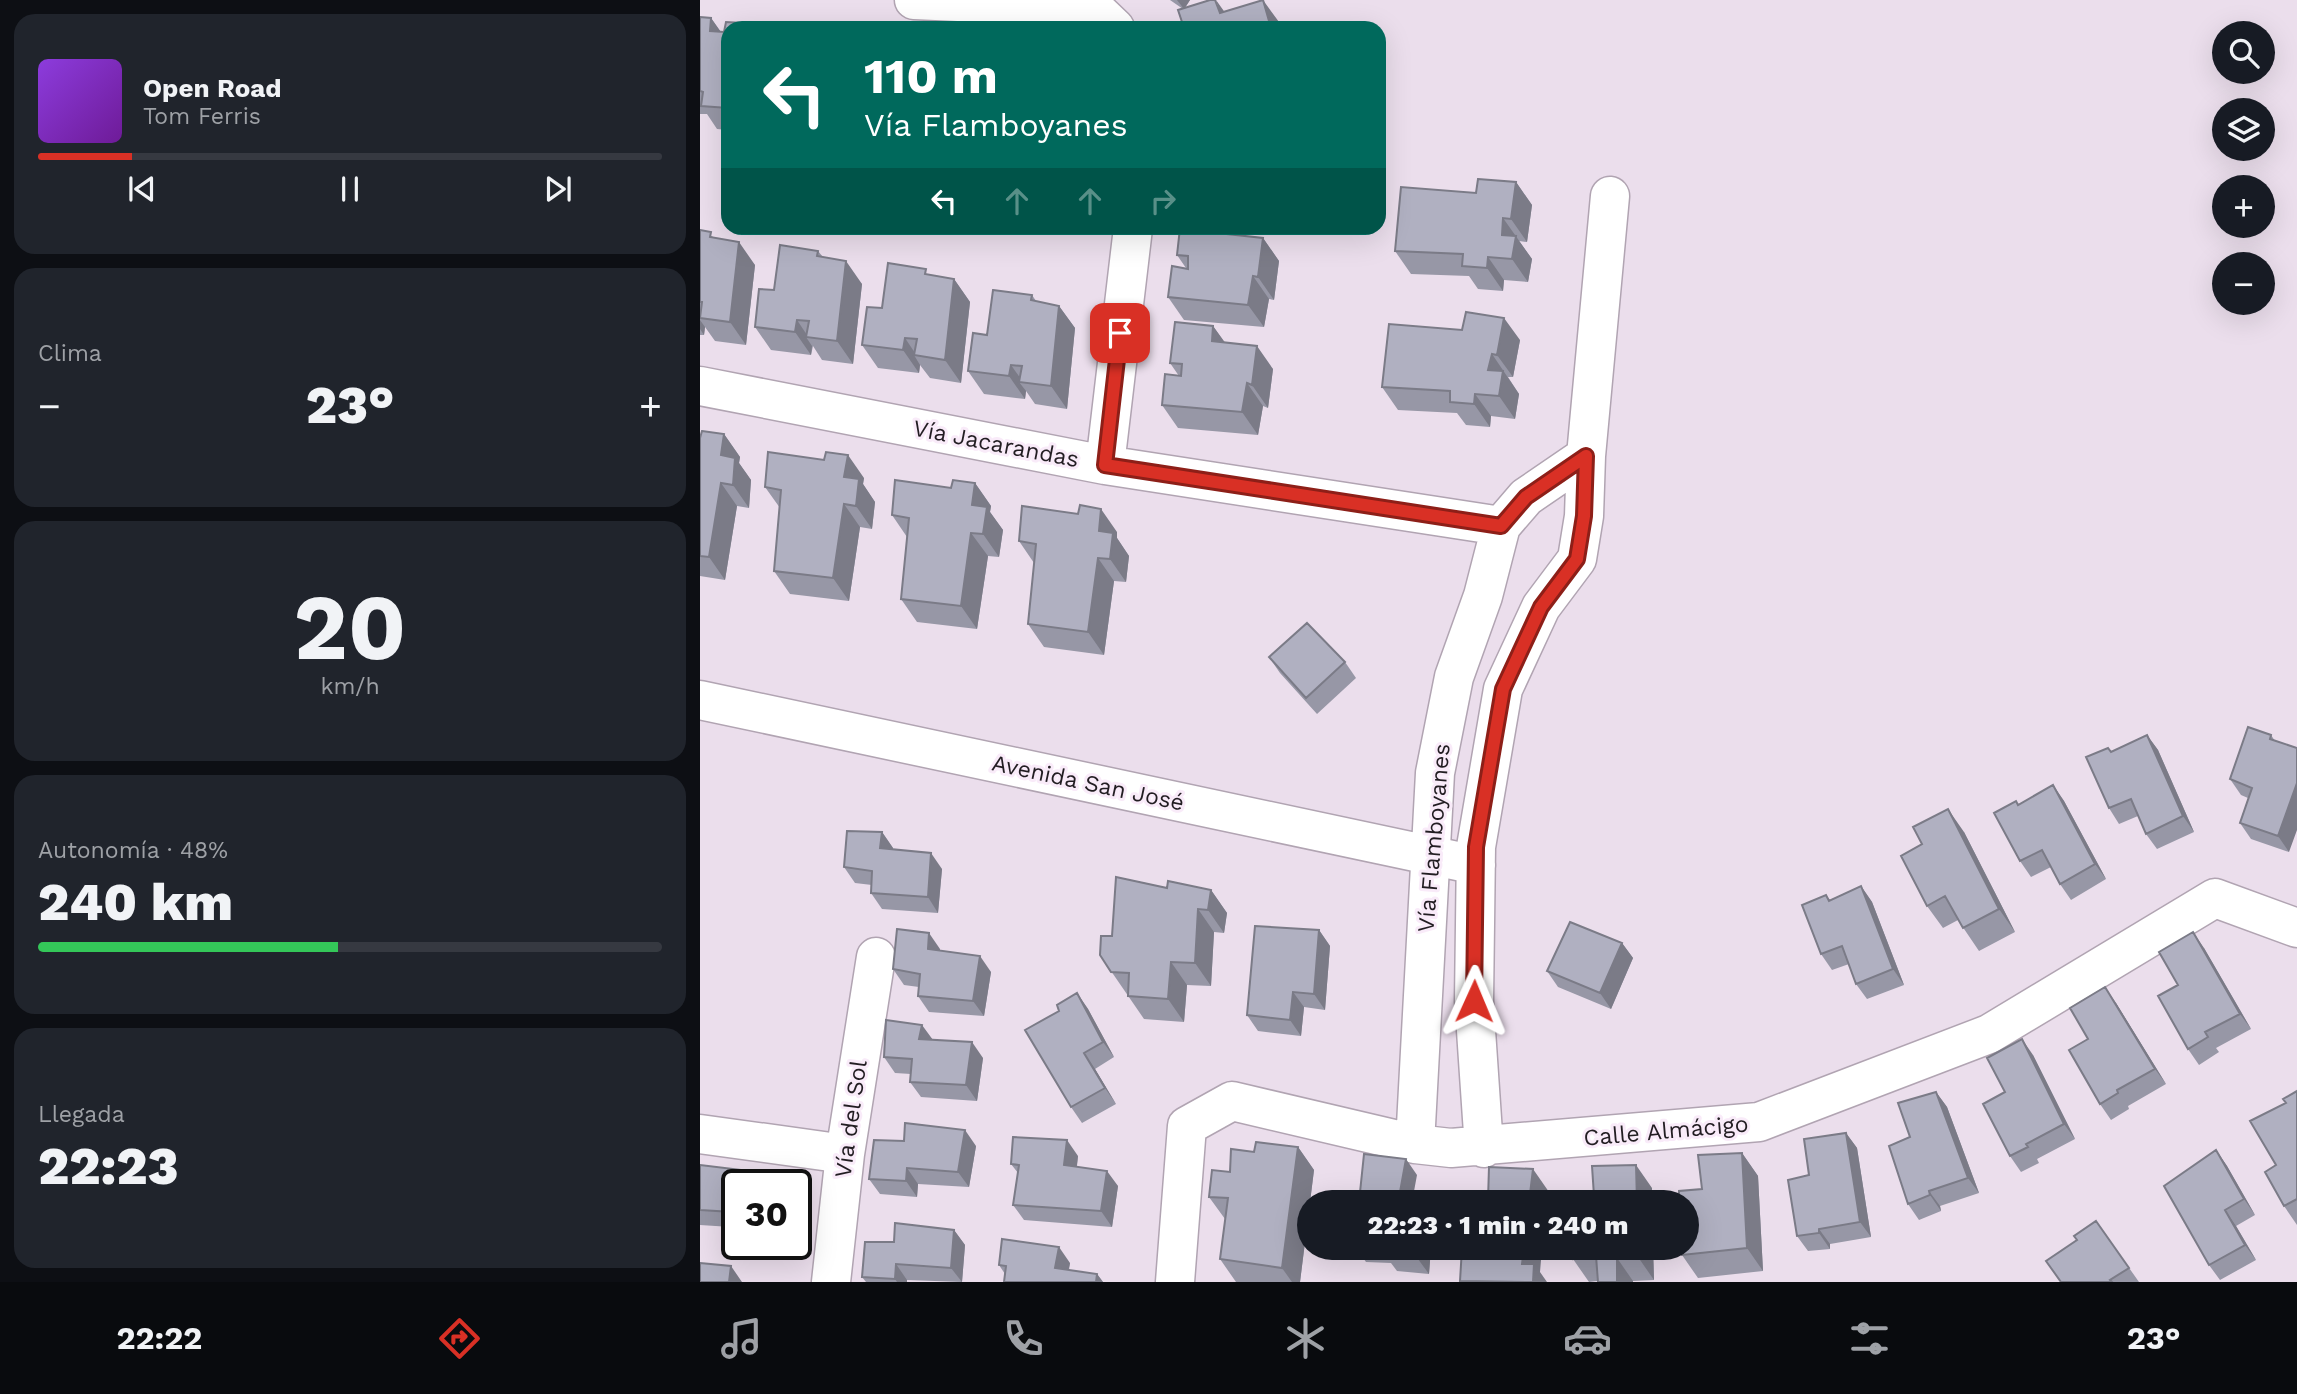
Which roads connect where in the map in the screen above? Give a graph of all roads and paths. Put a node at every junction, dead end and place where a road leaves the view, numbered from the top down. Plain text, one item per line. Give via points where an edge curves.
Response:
1 (914, 0) edge
2 (1108, 21) edge
3 (1610, 196) dead end
4 (1132, 235) edge
5 (700, 386) edge
6 (1586, 456) junction
7 (1105, 465) junction
8 (1501, 526) junction
9 (1491, 566) junction
10 (1551, 594) junction
11 (700, 700) edge
12 (1430, 856) junction
13 (1476, 865) junction
14 (2297, 928) edge
15 (876, 957) dead end
16 (700, 1133) edge
17 (1415, 1144) junction
18 (1484, 1148) junction
19 (845, 1154) junction
20 (831, 1282) edge
21 (1175, 1282) edge

1 - 2 street via 1094,8
3 - 6 street, Vía Flamboyanes
4 - 7 street
5 - 7 street, Vía Jacarandas
6 - 8 street, Vía Flamboyanes via 1526,497
6 - 10 street, Vía Flamboyanes via 1577,559
7 - 8 street, Vía Jacarandas
8 - 9 street, Vía Flamboyanes
9 - 10 street via 1526,591
9 - 12 street, Vía Flamboyanes via 1454,677 1435,773
10 - 13 street, Vía Flamboyanes via 1503,689
11 - 12 street, Avenida San José
12 - 13 street, Avenida San José
12 - 17 street, Vía Flamboyanes
13 - 18 street, Vía Flamboyanes via 1474,1001
14 - 18 street, Calle Almácigo via 2215,898 1989,1034 1759,1122
15 - 19 street, Vía del Sol
16 - 19 street
17 - 18 street, Calle Almácigo
17 - 21 street, Calle Almácigo via 1232,1101 1187,1126
19 - 20 street, Vía del Sol

